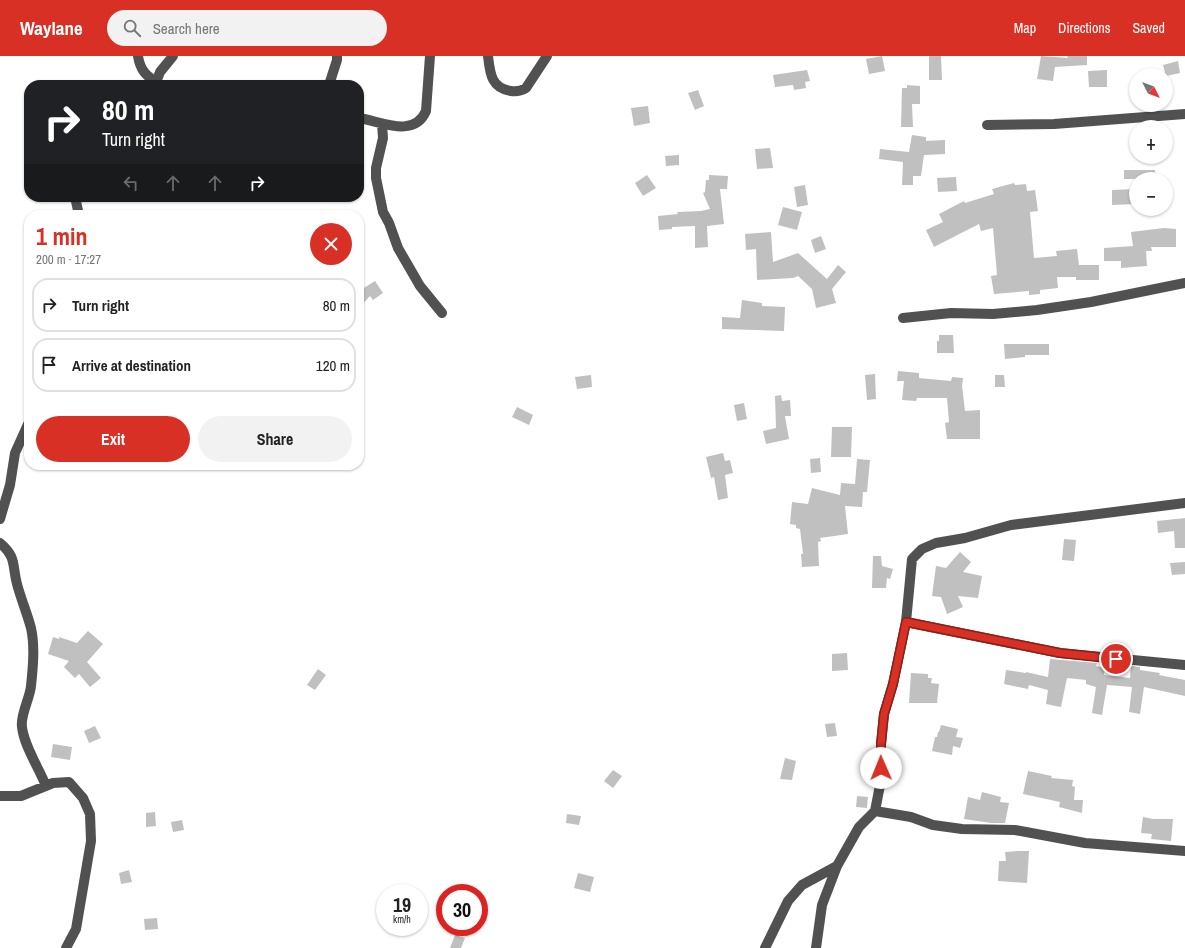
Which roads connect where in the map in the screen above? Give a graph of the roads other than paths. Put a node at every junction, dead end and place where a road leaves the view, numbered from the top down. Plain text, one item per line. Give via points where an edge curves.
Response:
1 (138, 56) edge
2 (173, 56) edge
3 (337, 56) edge
4 (430, 56) edge
5 (488, 56) edge
6 (547, 56) edge
7 (152, 80) edge
8 (157, 80) edge
9 (331, 80) edge
10 (1185, 114) edge
11 (364, 119) edge
12 (382, 124) junction
13 (987, 125) dead end
14 (1185, 283) edge
15 (442, 313) dead end
16 (903, 318) dead end
17 (24, 433) edge
18 (1185, 503) edge
19 (0, 519) edge
20 (0, 543) edge
21 (906, 622) junction
22 (1185, 665) edge
23 (46, 786) junction
24 (0, 796) edge
25 (875, 811) junction
26 (1185, 851) edge
27 (837, 866) junction
28 (66, 948) edge
29 (765, 948) edge
30 (816, 948) edge

1 - 7 street via 140,67
2 - 8 street via 160,72
3 - 9 street
4 - 12 street via 428,98 424,117 405,126
5 - 6 street via 490,73 497,85 502,90 516,92 526,88
10 - 13 street via 1054,124
11 - 12 street
12 - 15 street via 383,138 376,178 383,212 398,248 420,286
14 - 16 street via 1037,310 994,314 951,313
17 - 19 street via 15,453 10,485
18 - 21 street via 1012,525 936,543 922,549 912,559
20 - 23 street via 7,549 13,561 16,581 31,629 31,687 22,728 32,758
21 - 22 street via 1060,653
21 - 25 street via 884,714 881,780
23 - 24 street via 21,796
23 - 28 street via 69,782 83,798 90,814 91,841 76,929
25 - 26 street via 962,829 1015,830 1085,843
25 - 27 street via 859,827
27 - 29 street via 802,885 788,901
27 - 30 street via 822,905

